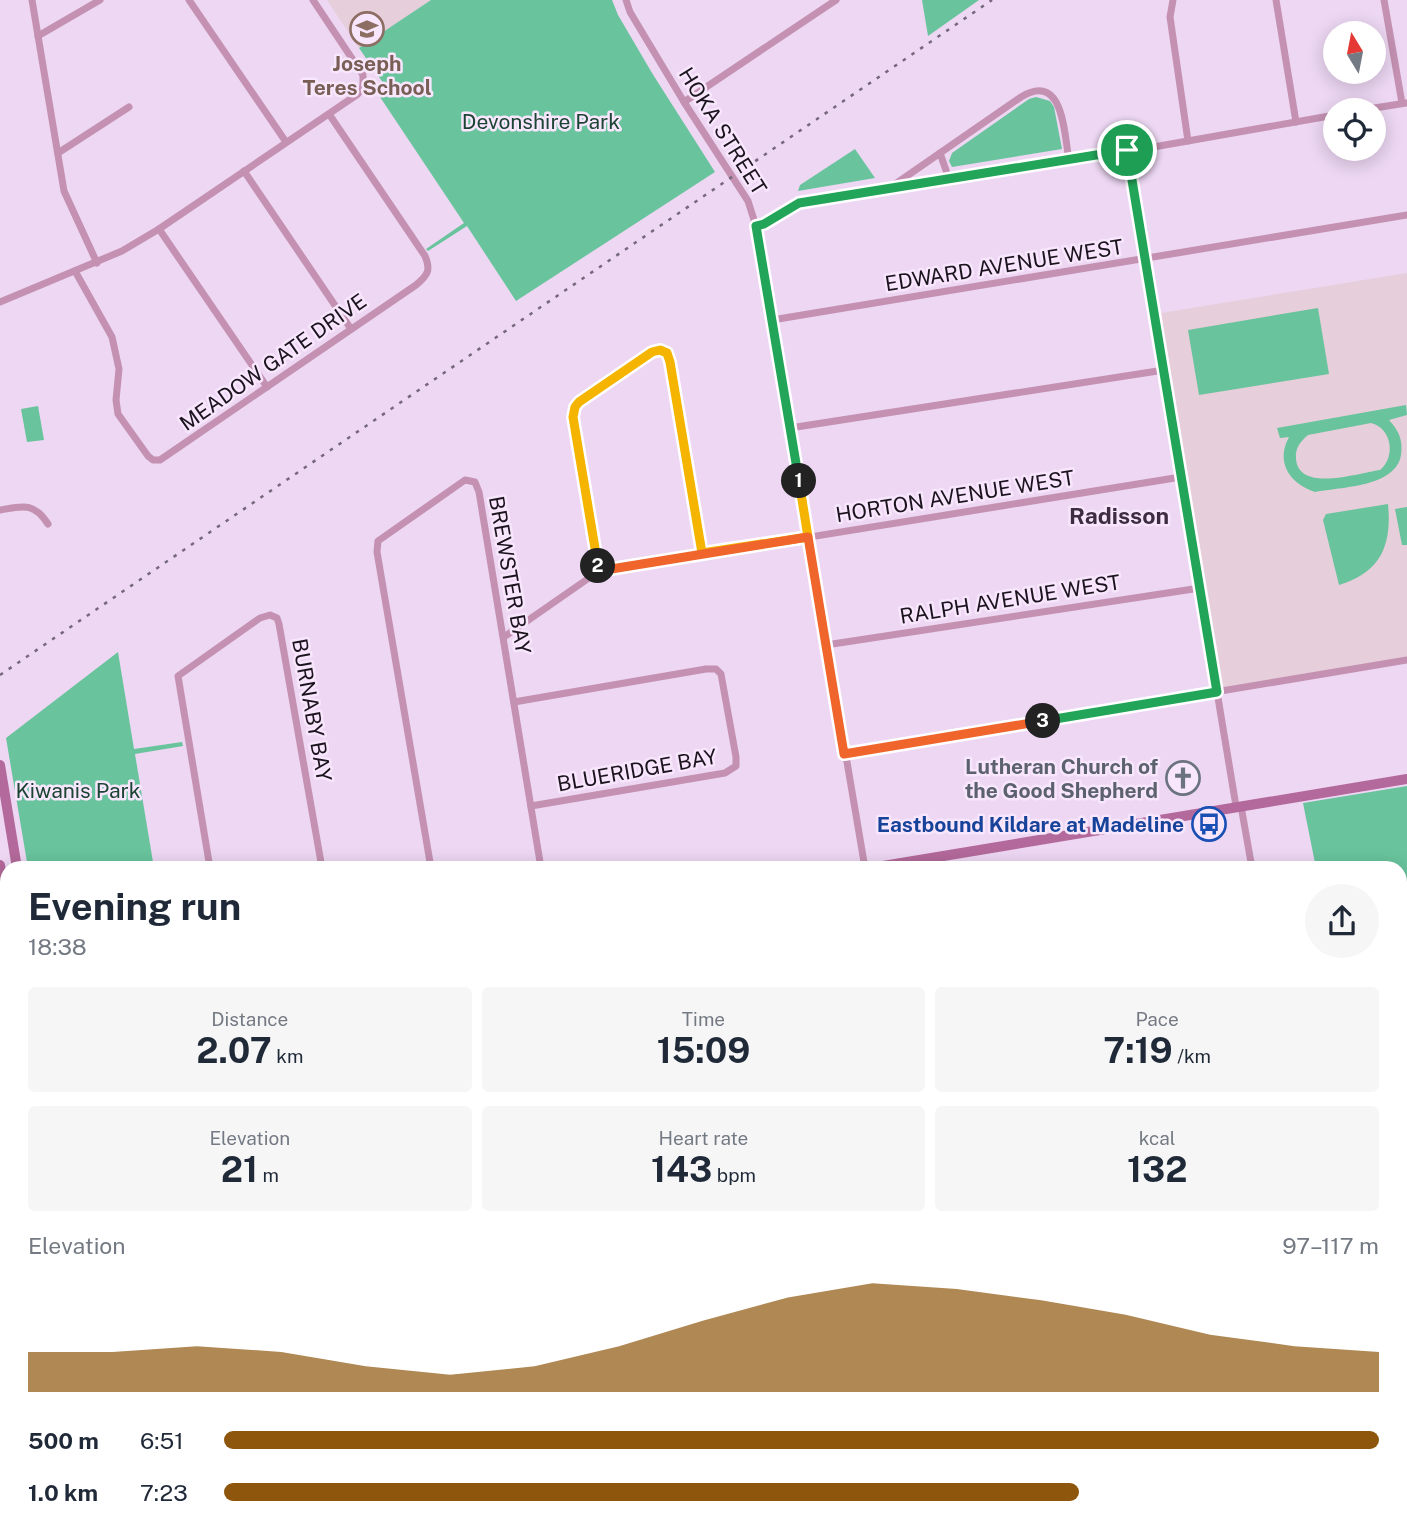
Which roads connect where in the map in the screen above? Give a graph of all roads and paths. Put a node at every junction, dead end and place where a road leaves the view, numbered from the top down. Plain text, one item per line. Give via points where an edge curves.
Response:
1 (32, 0) edge
2 (100, 0) edge
3 (189, 0) edge
4 (313, 0) edge
5 (625, 0) edge
6 (836, 0) edge
7 (1172, 0) edge
8 (1276, 0) edge
9 (1384, 0) edge
10 (38, 36) junction
11 (684, 102) junction
12 (1405, 103) edge
13 (1386, 106) edge
14 (129, 107) dead end
15 (329, 114) junction
16 (1323, 117) edge
17 (1297, 122) junction
18 (1188, 141) junction
19 (286, 142) junction
20 (1127, 150) junction
21 (940, 152) junction
22 (58, 153) junction
23 (1069, 160) junction
24 (244, 171) junction
25 (949, 179) junction
26 (888, 189) junction
27 (1407, 215) edge
28 (756, 226) junction
29 (159, 229) junction
30 (1146, 260) junction
31 (97, 263) junction
32 (75, 271) junction
33 (0, 302) edge
34 (772, 320) junction
35 (351, 329) junction
36 (1164, 370) junction
37 (267, 387) junction
38 (790, 428) junction
39 (1181, 477) junction
40 (0, 510) edge
41 (48, 523) dead end
42 (808, 537) junction
43 (702, 553) junction
44 (599, 571) junction
45 (1200, 588) junction
46 (504, 637) junction
47 (826, 645) junction
48 (1407, 660) edge
49 (1217, 692) junction
50 (514, 702) junction
51 (844, 754) junction
52 (0, 765) edge
53 (1407, 779) edge
54 (531, 806) junction
55 (1239, 806) junction
56 (16, 861) edge
57 (209, 861) edge
58 (320, 861) edge
59 (430, 861) edge
60 (540, 861) edge
61 (864, 861) edge
62 (913, 861) edge
63 (1251, 861) edge

1 - 10 street
2 - 10 street
3 - 19 street
4 - 15 street via 363,75 358,94
5 - 11 street, HOKA STREET
6 - 11 street
7 - 18 street via 1170,17
8 - 17 street
9 - 12 street
10 - 22 street
11 - 28 street, HOKA STREET via 748,201
12 - 13 street
14 - 22 street
15 - 19 street
15 - 35 street, MEADOW GATE DRIVE via 429,268 416,285
16 - 17 street
17 - 18 street
18 - 20 street
19 - 24 street
20 - 23 street
20 - 30 street
21 - 23 street via 1038,90 1058,102
21 - 25 street
21 - 26 street
22 - 31 street via 64,191
23 - 25 street
24 - 29 street
24 - 35 street
25 - 26 street
26 - 28 street via 799,203
27 - 30 street, EDWARD AVENUE WEST
28 - 34 street, HOKA STREET
29 - 31 street
29 - 37 street
30 - 34 street, EDWARD AVENUE WEST
30 - 36 street
31 - 32 street
32 - 33 street
32 - 37 street, MEADOW GATE DRIVE via 112,337 119,369 118,414 153,460 165,457
34 - 38 street, HOKA STREET
35 - 37 street, MEADOW GATE DRIVE
36 - 38 street
36 - 39 street
38 - 42 street, HOKA STREET
39 - 42 street, HORTON AVENUE WEST
39 - 45 street
40 - 41 street via 34,508
42 - 43 street, HORTON AVENUE WEST
42 - 47 street, HOKA STREET
43 - 44 street, HORTON AVENUE WEST
43 - 44 street via 670,362 660,350 575,407
44 - 46 street, HORTON AVENUE WEST
45 - 47 street, RALPH AVENUE WEST
45 - 49 street
46 - 50 street, BREWSTER BAY
46 - 59 street, BREWSTER BAY via 479,492 475,482 465,480 378,541
47 - 51 street, HOKA STREET
48 - 49 street
49 - 51 street
49 - 55 street
50 - 54 street, BREWSTER BAY
50 - 54 street, BLUERIDGE BAY via 716,669 723,682 736,757 736,766 725,773
51 - 61 street, HOKA STREET
52 - 56 street
53 - 55 street
54 - 60 street, BREWSTER BAY
55 - 62 street
55 - 63 street
57 - 58 street, BURNABY BAY via 178,676 270,615 279,624

